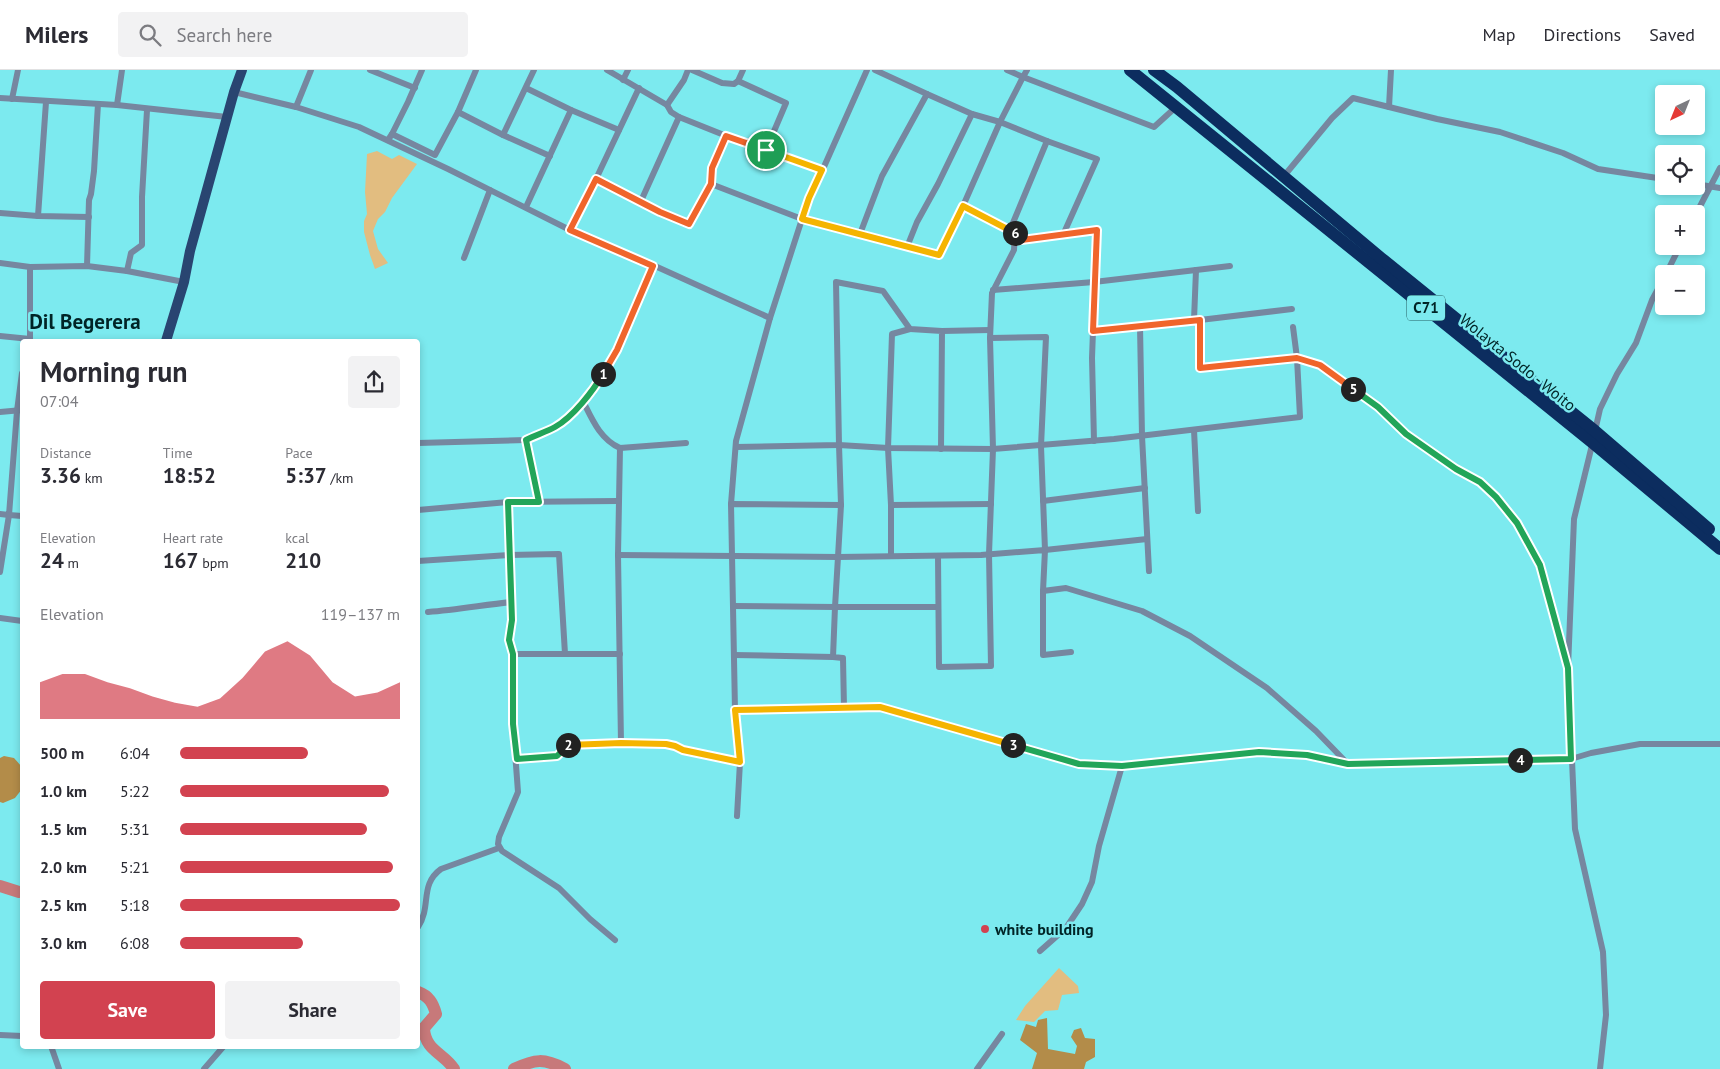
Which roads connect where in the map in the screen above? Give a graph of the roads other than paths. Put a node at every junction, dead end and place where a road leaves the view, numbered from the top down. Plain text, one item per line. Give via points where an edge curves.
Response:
1 (18, 70) edge
2 (122, 70) edge
3 (242, 70) edge
4 (311, 70) edge
5 (370, 70) edge
6 (422, 70) edge
7 (476, 70) edge
8 (534, 70) edge
9 (607, 70) edge
10 (628, 70) edge
11 (688, 70) edge
12 (692, 70) edge
13 (743, 70) edge
14 (867, 70) edge
15 (875, 70) edge
16 (1007, 70) edge
17 (1027, 70) edge
18 (1130, 70) edge
19 (1154, 70) edge
20 (1392, 70) edge
21 (1024, 77) junction
22 (623, 80) junction
23 (738, 81) junction
24 (415, 88) junction
25 (526, 88) junction
26 (640, 88) junction
27 (234, 92) junction
28 (927, 94) junction
29 (0, 98) edge
30 (12, 99) junction
31 (46, 102) junction
32 (98, 104) junction
33 (117, 105) junction
34 (667, 105) junction
35 (296, 107) junction
36 (1176, 107) junction
37 (1389, 107) junction
38 (147, 110) junction
39 (572, 110) junction
40 (458, 112) junction
41 (972, 114) junction
42 (1209, 114) junction
43 (678, 117) junction
44 (227, 118) junction
45 (1000, 122) junction
46 (1199, 126) junction
47 (619, 130) junction
48 (503, 135) junction
49 (726, 136) junction
50 (390, 137) junction
51 (1048, 141) junction
52 (766, 150) junction
53 (550, 156) junction
54 (1720, 168) edge
55 (822, 170) junction
56 (1284, 176) junction
57 (1655, 178) edge
58 (596, 179) junction
59 (711, 184) junction
60 (1705, 185) edge
61 (1710, 186) junction
62 (1720, 188) edge
63 (490, 190) junction
64 (642, 201) junction
65 (1700, 205) edge
66 (963, 206) junction
67 (526, 207) junction
68 (0, 213) edge
69 (38, 216) junction
70 (89, 217) junction
71 (802, 219) junction
72 (570, 230) junction
73 (1010, 230) junction
74 (860, 234) junction
75 (1063, 234) junction
76 (1014, 241) junction
77 (907, 247) junction
78 (464, 258) dead end
79 (0, 263) edge
80 (87, 266) junction
81 (653, 266) junction
82 (1230, 266) dead end
83 (30, 267) junction
84 (1196, 270) junction
85 (127, 271) junction
86 (184, 282) junction
87 (1094, 282) junction
88 (993, 290) junction
89 (1655, 294) edge
90 (1292, 309) dead end
91 (770, 318) junction
92 (1197, 320) junction
93 (1140, 326) junction
94 (1293, 327) dead end
95 (910, 329) junction
96 (942, 331) junction
97 (1093, 331) junction
98 (990, 334) junction
99 (0, 336) edge
100 (22, 339) edge
101 (29, 339) edge
102 (167, 339) edge
103 (1297, 358) junction
104 (583, 401) junction
105 (20, 410) edge
106 (0, 412) edge
107 (1194, 430) junction
108 (1142, 436) junction
109 (1594, 437) junction
110 (526, 440) junction
111 (1094, 441) junction
112 (420, 443) edge
113 (686, 443) dead end
114 (839, 445) junction
115 (736, 446) junction
116 (1041, 446) junction
117 (620, 448) junction
118 (888, 448) junction
119 (941, 448) junction
120 (993, 449) junction
121 (1145, 488) junction
122 (618, 501) junction
123 (1043, 501) junction
124 (508, 502) junction
125 (539, 502) junction
126 (731, 504) junction
127 (991, 504) junction
128 (841, 505) junction
129 (891, 505) junction
130 (420, 510) edge
131 (1198, 512) dead end
132 (0, 514) edge
133 (8, 515) junction
134 (20, 516) edge
135 (1720, 538) edge
136 (1147, 540) junction
137 (1720, 549) edge
138 (1045, 550) junction
139 (618, 554) junction
140 (989, 554) junction
141 (509, 555) junction
142 (732, 555) junction
143 (891, 556) junction
144 (938, 556) junction
145 (838, 557) junction
146 (420, 561) edge
147 (1149, 571) dead end
148 (0, 572) edge
149 (1043, 591) junction
150 (511, 602) junction
151 (733, 606) junction
152 (938, 606) junction
153 (835, 607) junction
154 (428, 612) dead end
155 (0, 618) edge
156 (20, 621) edge
157 (1071, 652) dead end
158 (513, 654) junction
159 (565, 654) junction
160 (620, 654) junction
161 (734, 655) junction
162 (833, 658) junction
163 (1568, 668) junction
164 (844, 708) junction
165 (735, 710) junction
166 (621, 743) junction
167 (1720, 744) edge
168 (517, 759) junction
169 (1571, 759) junction
170 (740, 762) junction
171 (1348, 764) junction
172 (1122, 766) junction
173 (737, 816) dead end
174 (499, 848) junction
175 (420, 923) edge
176 (615, 940) dead end
177 (1040, 950) dead end
178 (0, 1034) edge
179 (1002, 1034) dead end
180 (20, 1036) edge
181 (52, 1049) edge
182 (221, 1049) edge
183 (59, 1069) edge
184 (204, 1069) edge
185 (977, 1069) edge
186 (1600, 1069) edge

1 - 30 street
2 - 33 street
3 - 27 main road
4 - 35 street
5 - 24 street
6 - 24 street
7 - 40 street
8 - 25 street
9 - 22 street
10 - 22 street
11 - 34 street
12 - 23 street via 722,83
13 - 23 street
14 - 55 street
15 - 28 street
16 - 21 street
17 - 21 street
18 - 36 highway, Wolayta Sodo - Woito / C71
19 - 42 highway, Wolayta Sodo - Woito / C71
20 - 37 street
21 - 36 street via 1154,128
21 - 45 street
22 - 26 street
23 - 52 street via 786,103
24 - 50 street
25 - 39 street
25 - 48 street
26 - 34 street
26 - 47 street
27 - 35 street
27 - 44 main road
28 - 41 street
28 - 74 street via 882,176
29 - 30 street
30 - 31 street
31 - 32 street
31 - 69 street
32 - 33 street
32 - 70 street
33 - 38 street
34 - 43 street
35 - 50 street
36 - 46 highway, Wolayta Sodo - Woito / C71
37 - 56 street via 1353,98
37 - 57 street via 1500,132 1563,153 1598,169
38 - 44 street
38 - 85 street via 142,245 131,253
39 - 47 street
39 - 53 street
40 - 48 street
40 - 50 street via 435,156
41 - 45 street
41 - 77 street
42 - 46 highway
42 - 56 highway, Wolayta Sodo - Woito / C71
43 - 49 street
43 - 64 street
44 - 86 main road
45 - 51 street
45 - 66 street
46 - 109 highway, Wolayta Sodo - Woito / C71
47 - 58 street
48 - 53 street
49 - 52 street
49 - 59 street via 712,168
50 - 63 street
51 - 73 street
51 - 75 street via 1097,159
52 - 55 street
53 - 67 street
54 - 61 street
55 - 71 street
56 - 109 highway, Wolayta Sodo - Woito / C71
58 - 64 street
58 - 72 street
59 - 64 street via 689,224
59 - 71 street
60 - 61 street
61 - 62 street
61 - 65 street
63 - 67 street
63 - 78 street
66 - 73 street
66 - 77 street via 939,255
67 - 72 street
68 - 69 street
69 - 70 street
70 - 80 street
71 - 74 street
71 - 91 street
72 - 81 street
73 - 76 street via 1015,232
74 - 77 street
75 - 76 street
75 - 87 street via 1097,230
76 - 88 street via 1014,250
79 - 83 street
80 - 83 street
80 - 85 street
81 - 91 street
81 - 104 street via 617,350
82 - 84 street
83 - 101 street
84 - 87 street
84 - 92 street
85 - 86 street
86 - 102 main road
87 - 88 street
87 - 97 street
88 - 98 street
89 - 109 street via 1636,343 1600,409
90 - 92 street
91 - 115 street
92 - 93 street
92 - 103 street via 1200,368
93 - 97 street
93 - 108 street
94 - 103 street
95 - 96 street
95 - 114 street via 884,291 836,282
95 - 118 street via 892,334
96 - 98 street
96 - 119 street
97 - 111 street
98 - 116 street via 1046,337
98 - 120 street
99 - 100 street
103 - 107 street via 1300,417
103 - 163 street via 1320,365 1378,407 1406,434 1480,482 1496,497 1517,523 1540,565
104 - 110 street via 557,426
104 - 117 street via 602,435 610,444
105 - 106 street
105 - 133 street
107 - 108 street
107 - 131 street
108 - 111 street
108 - 121 street
109 - 135 highway, Wolayta Sodo - Woito / C71
109 - 137 highway, Wolayta Sodo - Woito / C71
109 - 163 street via 1574,519
110 - 112 street
110 - 125 street
111 - 116 street
113 - 117 street
114 - 115 street
114 - 118 street
114 - 128 street
115 - 126 street
116 - 120 street
116 - 123 street
117 - 122 street
118 - 119 street
118 - 129 street
119 - 120 street
120 - 127 street
121 - 123 street
121 - 136 street
122 - 125 street
122 - 139 street
123 - 138 street
124 - 125 street
124 - 130 street
124 - 141 street
126 - 128 street
126 - 142 street
127 - 129 street
127 - 140 street
128 - 145 street
129 - 143 street
132 - 133 street
133 - 134 street
133 - 148 street
136 - 138 street
136 - 147 street
138 - 140 street
138 - 149 street
139 - 142 street
139 - 160 street
140 - 144 street
140 - 152 street via 991,666 939,667
141 - 146 street
141 - 150 street
141 - 159 street via 559,554
142 - 145 street
142 - 151 street
143 - 144 street
143 - 145 street
144 - 152 street
145 - 153 street
149 - 157 street via 1043,655
149 - 171 street via 1066,588 1142,611 1190,636 1267,688
150 - 154 street
150 - 158 street via 509,640
151 - 153 street
151 - 161 street
152 - 153 street
153 - 162 street
155 - 156 street
158 - 159 street
158 - 168 street via 513,724
159 - 160 street
160 - 166 street
161 - 162 street
161 - 165 street
162 - 164 street via 843,658
163 - 169 street
164 - 165 street
164 - 172 street via 880,707 1079,764
165 - 170 street
166 - 168 street via 569,744 557,756
166 - 170 street via 666,744
167 - 169 street via 1640,744
168 - 174 street via 518,792 499,837
169 - 171 street
169 - 186 street via 1575,829 1603,952 1606,1015
170 - 173 street
171 - 172 street via 1307,755 1259,752
172 - 177 street via 1092,882 1066,928
174 - 175 street via 434,874 428,885 425,912
174 - 176 street via 559,888
178 - 180 street
179 - 185 street
181 - 183 street
182 - 184 street

